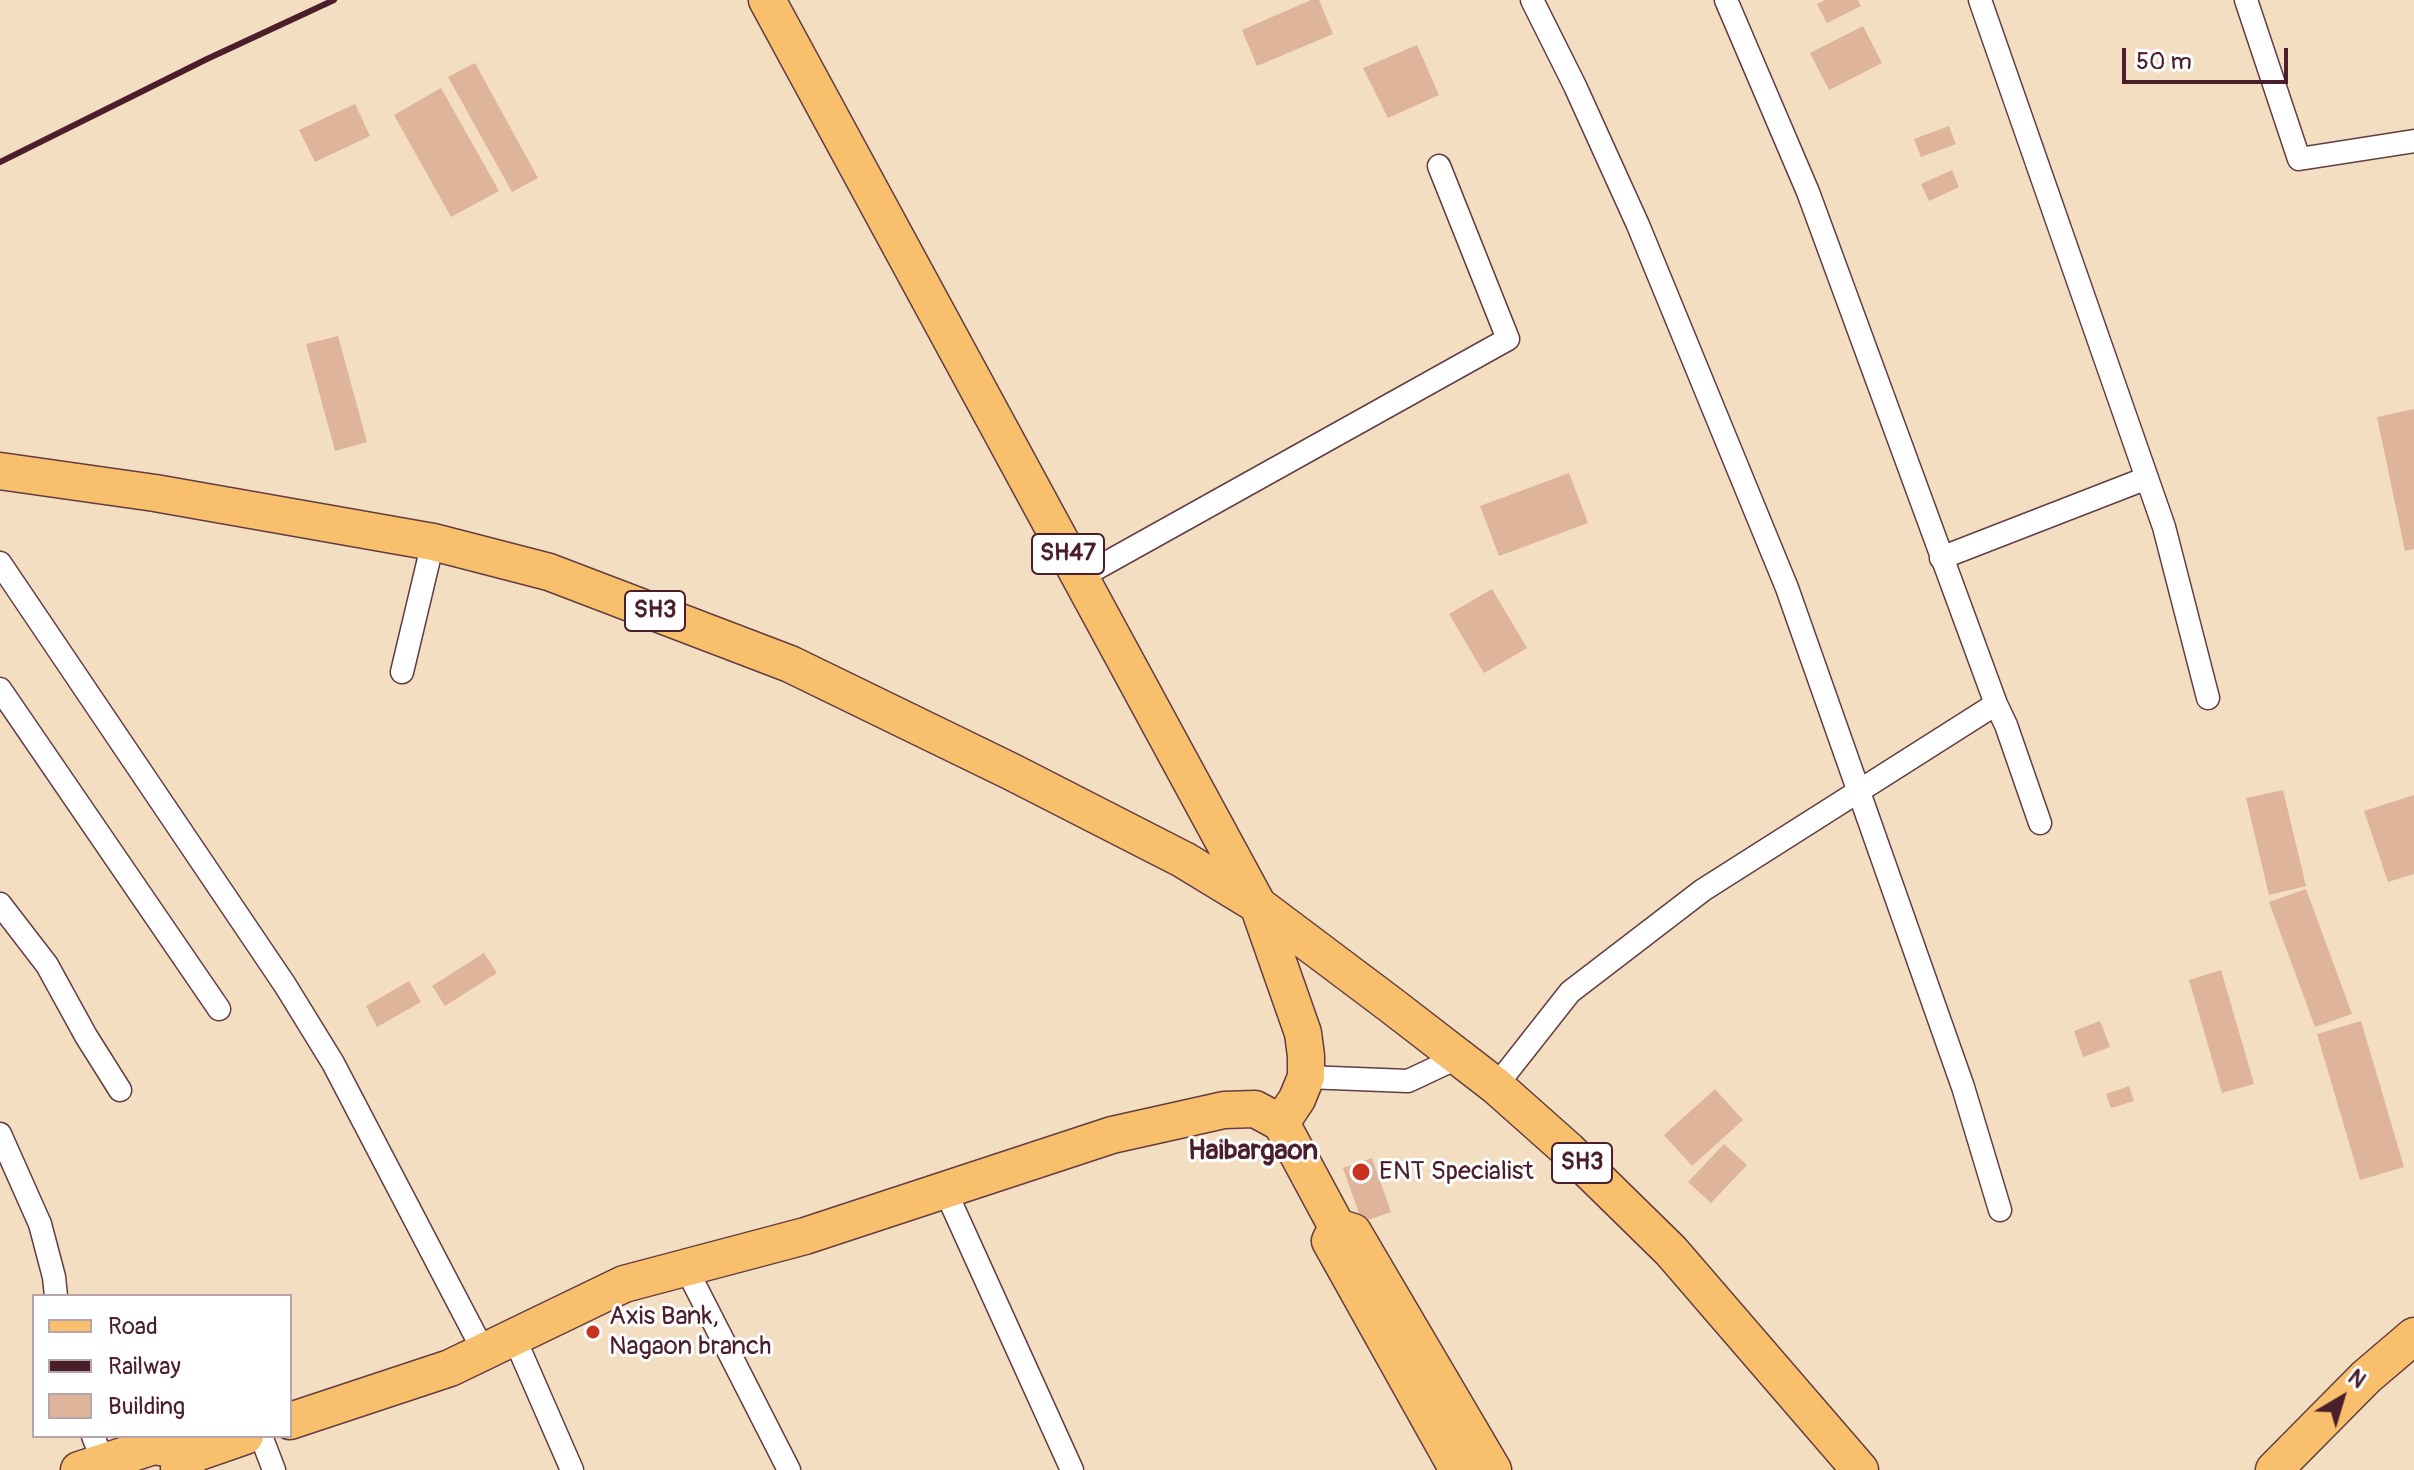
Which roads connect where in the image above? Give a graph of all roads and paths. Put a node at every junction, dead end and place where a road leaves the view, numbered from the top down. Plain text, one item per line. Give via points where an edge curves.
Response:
1 (767, 0) edge
2 (1532, 0) edge
3 (1726, 0) edge
4 (1980, 0) edge
5 (2246, 0) edge
6 (2414, 141) edge
7 (1439, 166) dead end
8 (0, 471) edge
9 (2147, 478) junction
10 (433, 542) junction
11 (1941, 558) junction
12 (0, 563) edge
13 (1081, 577) junction
14 (402, 672) dead end
15 (0, 689) edge
16 (2208, 698) dead end
17 (1996, 704) junction
18 (1860, 791) junction
19 (2040, 823) dead end
20 (0, 904) edge
21 (1258, 905) junction
22 (219, 1009) dead end
23 (1457, 1058) junction
24 (1306, 1077) junction
25 (1496, 1086) junction
26 (120, 1090) dead end
27 (1281, 1123) junction
28 (0, 1134) edge
29 (945, 1190) junction
30 (2000, 1210) dead end
31 (1337, 1227) junction
32 (686, 1268) junction
33 (56, 1294) edge
34 (2414, 1336) edge
35 (499, 1344) junction
36 (292, 1420) edge
37 (240, 1438) edge
38 (262, 1438) edge
39 (92, 1456) edge
40 (187, 1461) edge
41 (274, 1470) edge
42 (572, 1470) edge
43 (789, 1470) edge
44 (1072, 1470) edge
45 (1458, 1470) edge
46 (1493, 1470) edge
47 (1860, 1470) edge
48 (2274, 1470) edge

1 - 13 main road, SH47
2 - 18 street via 1619,183 1690,351 1787,588
3 - 11 street via 1808,192
4 - 9 street
5 - 6 street via 2299,159
7 - 13 street via 1508,339
8 - 10 main road, SH3
9 - 11 street
9 - 16 street
10 - 14 street
10 - 21 main road, SH3 via 549,572 790,664 1086,809
11 - 17 street
12 - 35 street via 285,985
13 - 21 main road, SH47
15 - 22 street
17 - 18 street
17 - 19 street
18 - 25 street via 1703,890 1570,992
18 - 30 street
20 - 26 street via 47,965
21 - 23 main road, SH3
21 - 24 main road, SH47 via 1303,1033
23 - 24 street via 1408,1081
23 - 25 main road, SH3
24 - 27 main road
25 - 47 main road, SH3 via 1671,1251
27 - 29 main road via 1255,1109 1224,1110 1112,1135
27 - 31 main road
28 - 33 street via 40,1224
29 - 32 main road
29 - 44 street
31 - 45 main road via 1330,1241
31 - 46 main road via 1353,1232
32 - 35 main road via 624,1284
32 - 43 street
34 - 48 main road
35 - 36 main road via 450,1368
35 - 42 street
37 - 40 main road
38 - 41 street
39 - 40 main road via 154,1446

